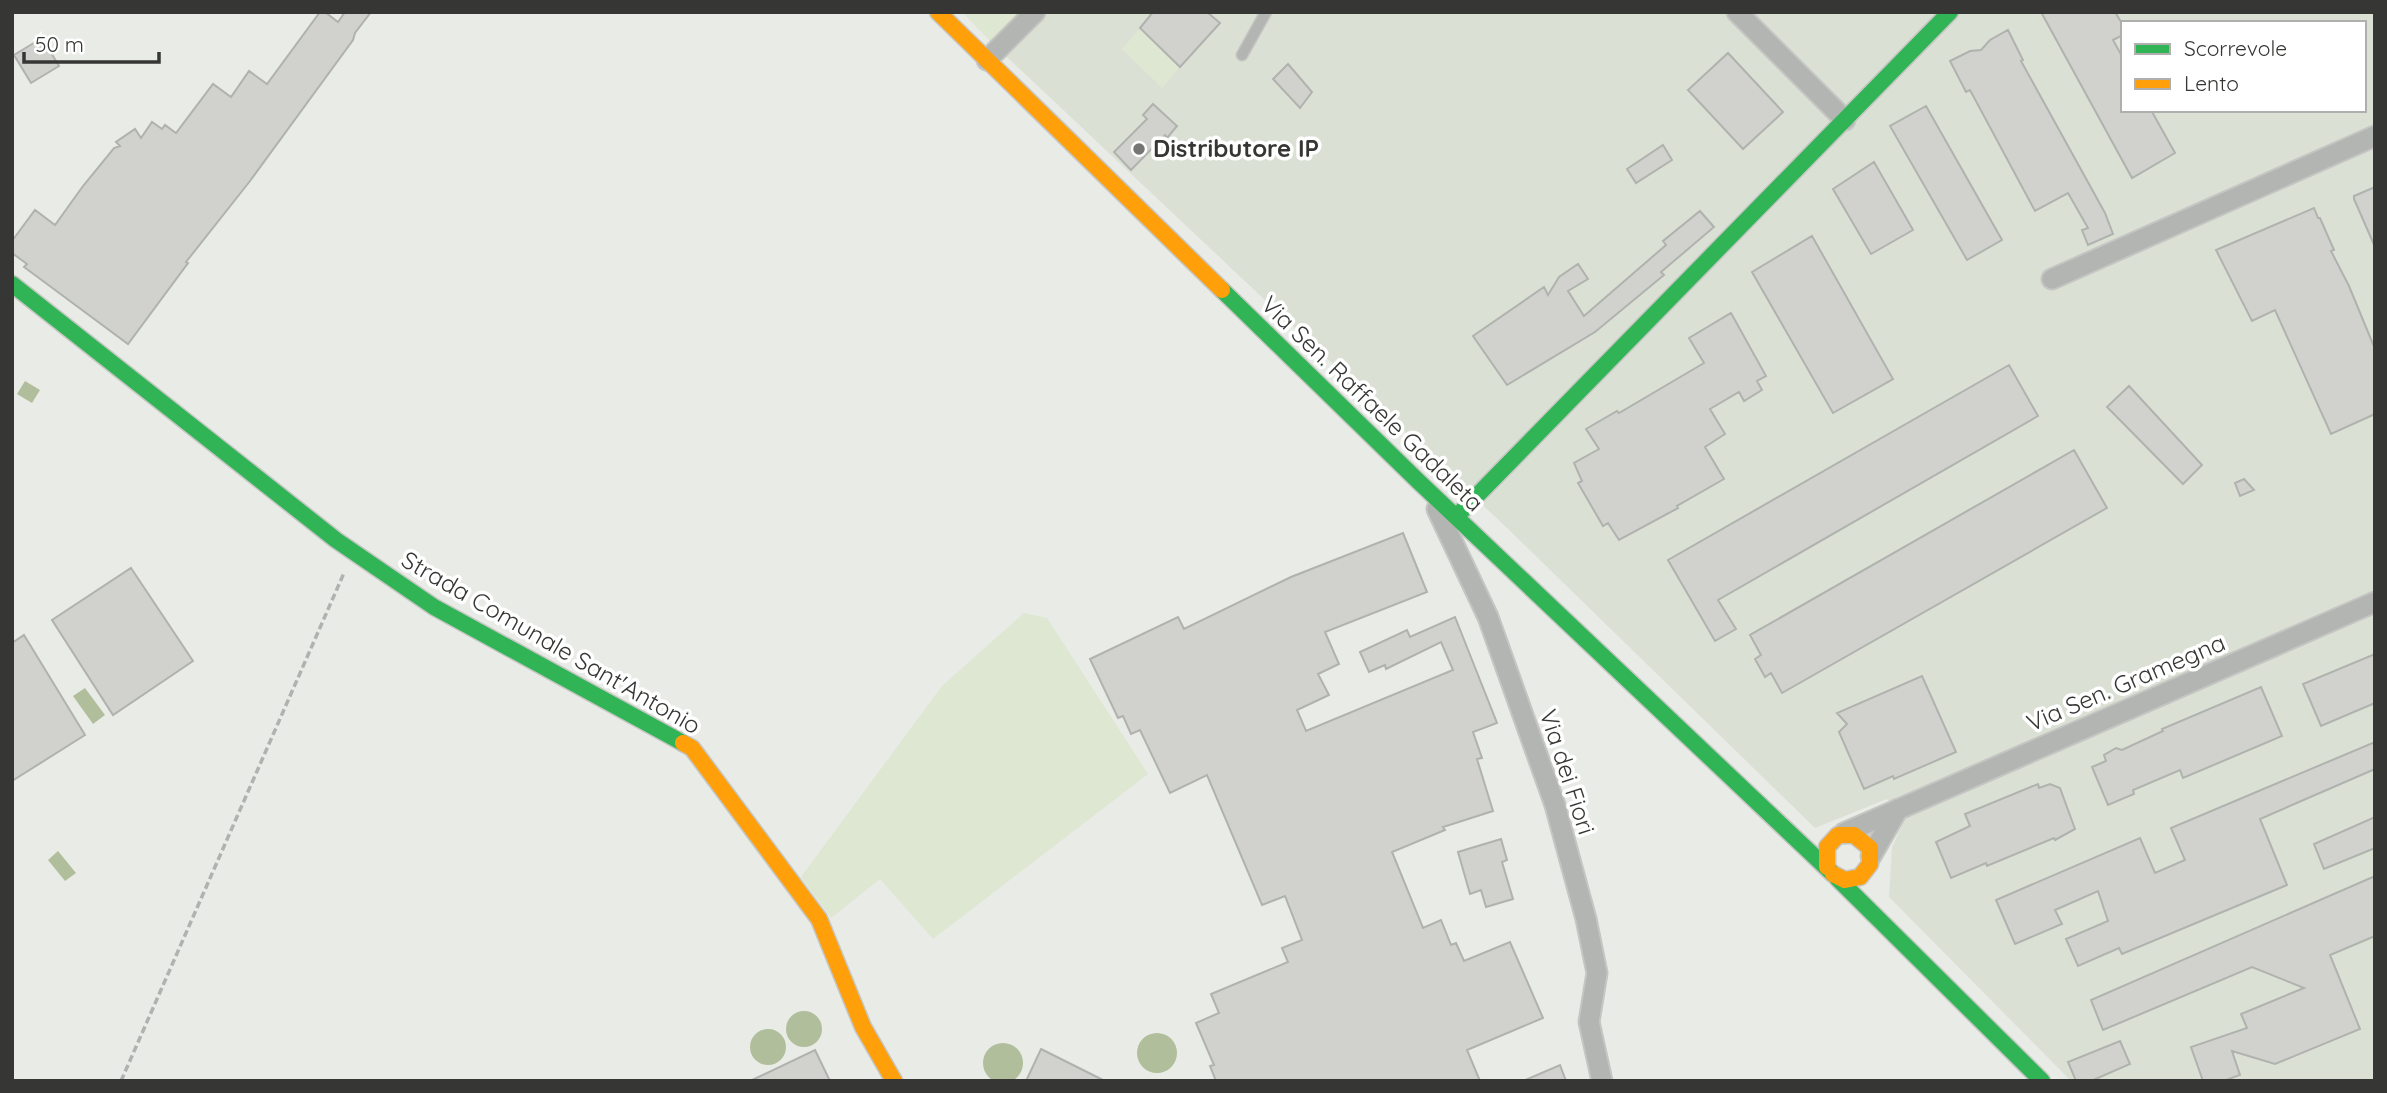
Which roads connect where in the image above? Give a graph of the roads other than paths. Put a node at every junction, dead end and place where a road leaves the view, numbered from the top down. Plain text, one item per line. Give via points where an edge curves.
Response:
1 (938, 12) edge
2 (1035, 12) edge
3 (1266, 12) edge
4 (1737, 12) edge
5 (1950, 12) edge
6 (1242, 55) dead end
7 (987, 60) junction
8 (1845, 120) junction
9 (2375, 136) edge
10 (2052, 279) dead end
11 (12, 284) edge
12 (1429, 492) junction
13 (1456, 517) junction
14 (2375, 601) edge
15 (1898, 809) junction
16 (1779, 824) junction
17 (1838, 836) junction
18 (1869, 864) junction
19 (1832, 872) junction
20 (1880, 922) junction
21 (894, 1081) edge
22 (1602, 1081) edge
23 (2042, 1081) edge

1 - 7 street, Via Sen. Raffaele Gadaleta
2 - 7 street
3 - 6 lane
4 - 8 street
5 - 8 street
7 - 12 street, Via Sen. Raffaele Gadaleta
8 - 13 street
9 - 10 street
11 - 21 street, Strada Comunale Sant'Antonio via 354,552 434,607 692,748 819,919 863,1027
12 - 13 street, Via Sen. Raffaele Gadaleta
12 - 22 street, Via dei Fiori via 1488,617 1555,805 1597,973 1589,1022
13 - 16 street, Via Sen. Raffaele Gadaleta
14 - 15 street, Via Sen. Gramegna
15 - 17 street, Via Sen. Gramegna
15 - 18 street
16 - 17 street, Via Sen. Raffaele Gadaleta
16 - 19 street, Via Sen. Raffaele Gadaleta
17 - 18 street, Via Sen. Raffaele Gadaleta via 1852,833 1866,841
17 - 19 street via 1824,852
18 - 19 street via 1853,880
18 - 20 street, Via Sen. Raffaele Gadaleta
19 - 20 street, Via Sen. Raffaele Gadaleta
20 - 23 street, Via Sen. Raffaele Gadaleta

